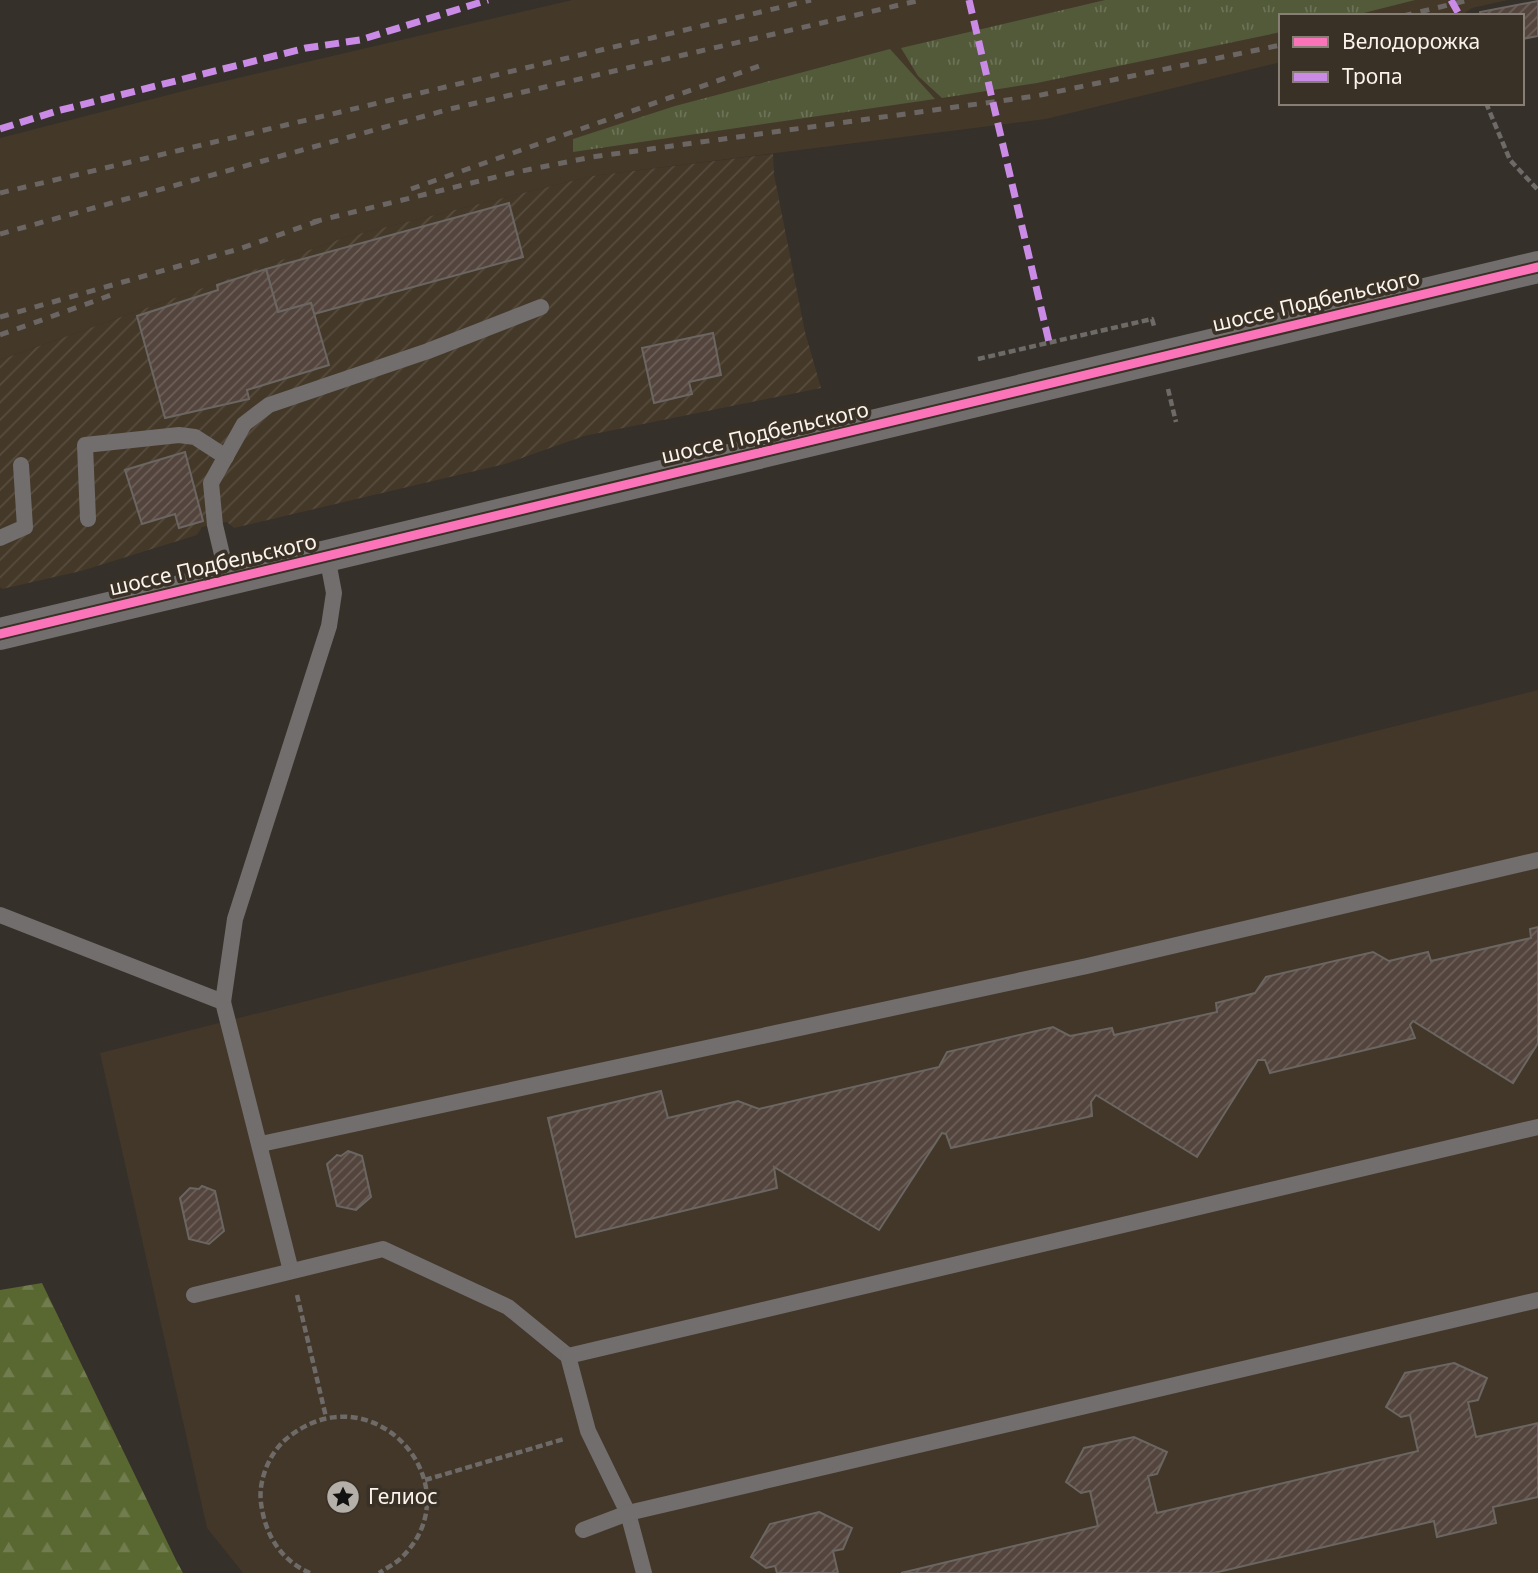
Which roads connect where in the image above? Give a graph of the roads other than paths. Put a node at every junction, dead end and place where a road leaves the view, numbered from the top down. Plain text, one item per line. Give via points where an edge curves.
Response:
1 (1538, 267) edge
2 (541, 307) dead end
3 (226, 457) junction
4 (21, 466) dead end
5 (88, 519) dead end
6 (0, 538) edge
7 (327, 556) junction
8 (228, 580) junction
9 (0, 634) edge
10 (1538, 860) edge
11 (0, 915) edge
12 (223, 1002) junction
13 (1538, 1127) edge
14 (261, 1144) junction
15 (291, 1271) junction
16 (194, 1295) dead end
17 (1538, 1300) edge
18 (568, 1356) junction
19 (628, 1513) junction
20 (583, 1530) dead end
21 (645, 1573) edge

1 - 7 street, шоссе Подбельского
2 - 3 lane via 268,405 244,424
3 - 5 lane via 195,438 178,435 85,446
3 - 8 lane via 211,483
4 - 6 lane via 25,527
7 - 8 street, шоссе Подбельского
7 - 12 lane via 334,593 329,626 234,919
8 - 9 street, шоссе Подбельского
10 - 14 lane via 1087,966
11 - 12 lane
12 - 14 lane
13 - 18 lane
14 - 15 lane
15 - 16 lane
15 - 18 lane via 383,1249 508,1307
17 - 19 lane
18 - 19 lane via 588,1431
19 - 20 lane
19 - 21 lane

